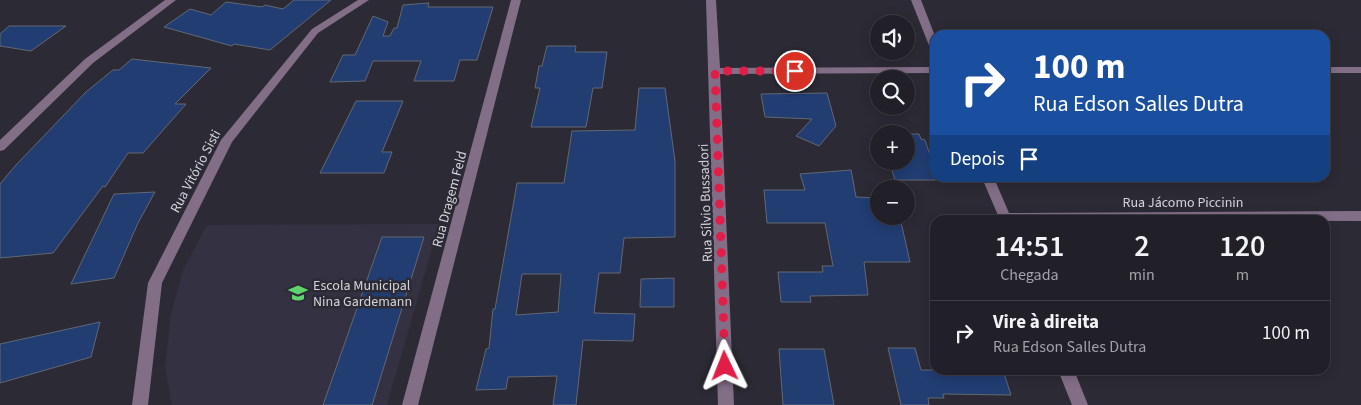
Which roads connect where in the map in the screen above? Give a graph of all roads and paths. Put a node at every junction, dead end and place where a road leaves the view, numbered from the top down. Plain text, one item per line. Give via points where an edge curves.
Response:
1 (170, 0) edge
2 (364, 0) edge
3 (516, 0) edge
4 (711, 0) edge
5 (916, 0) edge
6 (930, 35) edge
7 (930, 70) edge
8 (1330, 70) edge
9 (1361, 70) edge
10 (715, 71) junction
11 (0, 147) edge
12 (990, 182) edge
13 (1003, 215) edge
14 (1330, 216) edge
15 (1361, 216) edge
16 (1068, 375) edge
17 (140, 405) edge
18 (410, 405) edge
19 (726, 405) edge
20 (1080, 405) edge

1 - 11 street via 88,62
2 - 17 street, Rua Vitório Sisti via 315,31 227,140 154,283
3 - 18 street, Rua Dragem Feld
4 - 10 street, Rua Sílvio Bussadori
5 - 6 street
7 - 10 street
8 - 9 street
10 - 19 street, Rua Sílvio Bussadori
12 - 13 street
14 - 15 street, Rua Jácomo Piccinin
16 - 20 street

